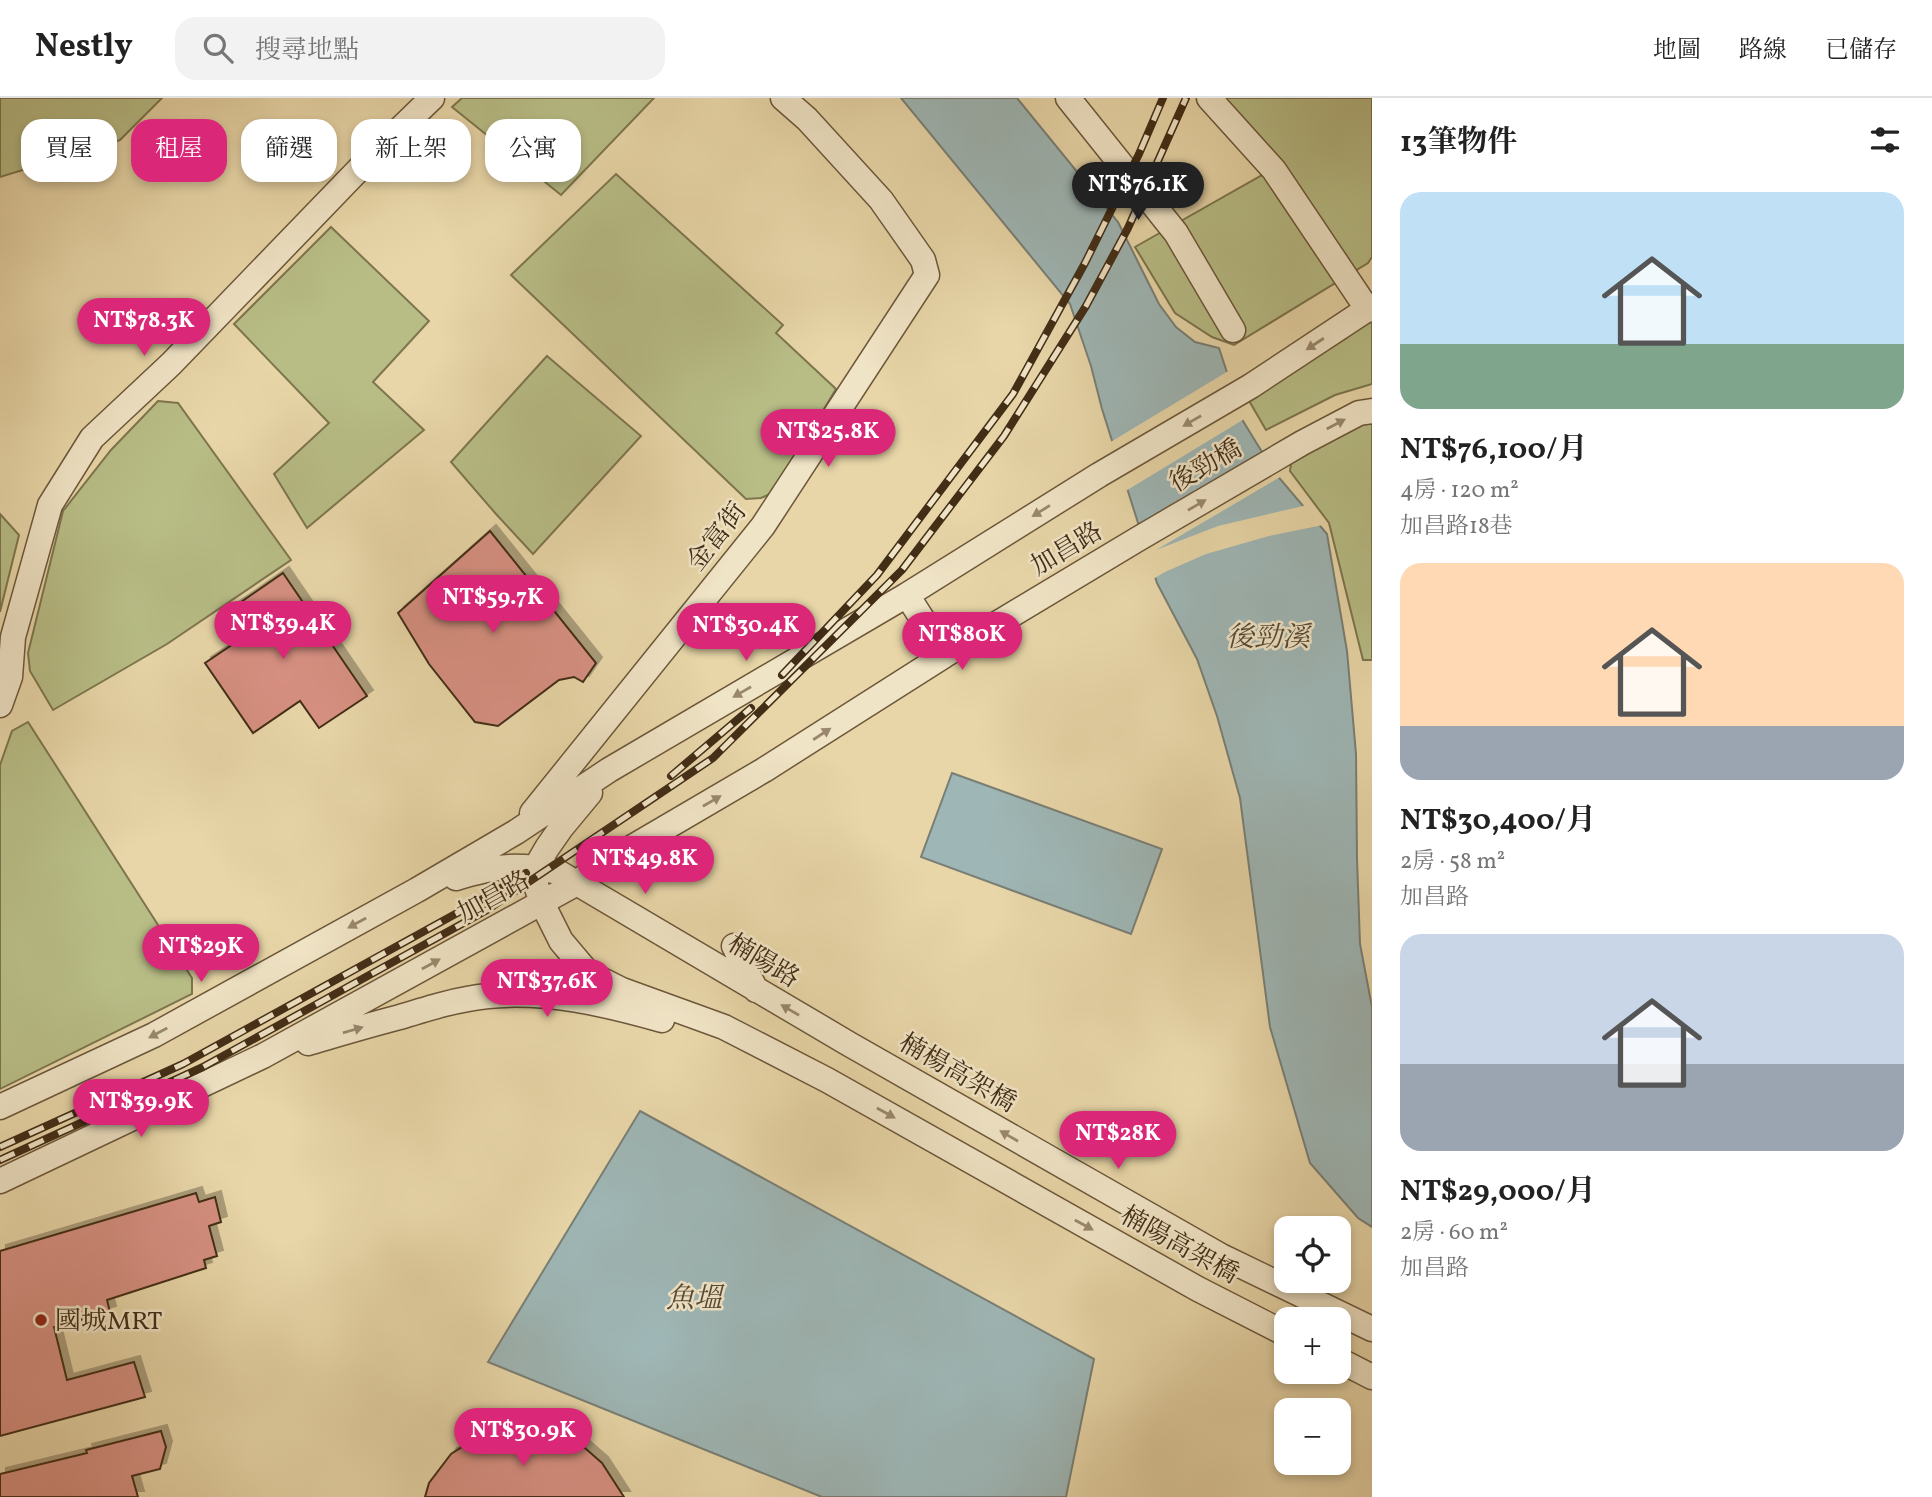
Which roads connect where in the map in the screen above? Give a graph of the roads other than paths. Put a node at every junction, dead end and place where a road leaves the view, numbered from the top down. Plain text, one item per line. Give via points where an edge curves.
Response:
1 (432, 98) edge
2 (783, 98) edge
3 (1068, 98) edge
4 (1209, 98) edge
5 (1370, 308) edge
6 (1233, 330) dead end
7 (1372, 411) edge
8 (1099, 475) joint
9 (1138, 539) joint
10 (907, 595) junction
11 (945, 655) junction
12 (0, 705) edge
13 (609, 770) junction
14 (516, 832) junction
15 (537, 867) junction
16 (579, 882) junction
17 (417, 890) junction
18 (542, 903) junction
19 (734, 946) dead end
20 (757, 990) junction
21 (849, 1044) joint
22 (264, 1056) junction
23 (827, 1080) junction
24 (0, 1107) edge
25 (0, 1181) edge
26 (1274, 1328) edge
27 (1372, 1329) edge
28 (1351, 1366) edge
29 (1372, 1377) edge

1 - 12 street via 171,364 92,438 50,505 13,637 10,677
2 - 14 street, 金富街 via 881,200 923,260 927,275 764,526
3 - 6 street via 1176,233
4 - 5 street via 1274,170
5 -> 8 street, 後勁橋 via 1251,386
9 -> 7 street, 後勁橋 via 1303,443 1359,413
8 -> 10 street, 加昌路
9 - 11 street, 加昌路
10 - 11 street
10 -> 13 street, 加昌路
16 -> 11 street, 加昌路
13 - 14 street, 加昌路
13 - 15 street via 561,828
14 - 17 street, 加昌路
15 - 16 street, 楠陽路
15 - 17 street, 楠陽路 via 480,871
15 - 18 street via 536,886
16 - 18 street, 加昌路
16 - 20 street, 楠陽路
17 -> 24 street, 加昌路 via 154,1035
22 -> 18 street, 加昌路
18 - 23 street via 561,941 588,973 724,1027
19 - 20 street
21 -> 20 street, 楠陽路
27 -> 21 street, 楠楊高架橋 via 1221,1256
22 -> 23 street via 441,1004 533,995 601,1004 694,1029
22 - 25 street, 加昌路
23 -> 26 street, 楠陽高架橋
28 - 29 street

